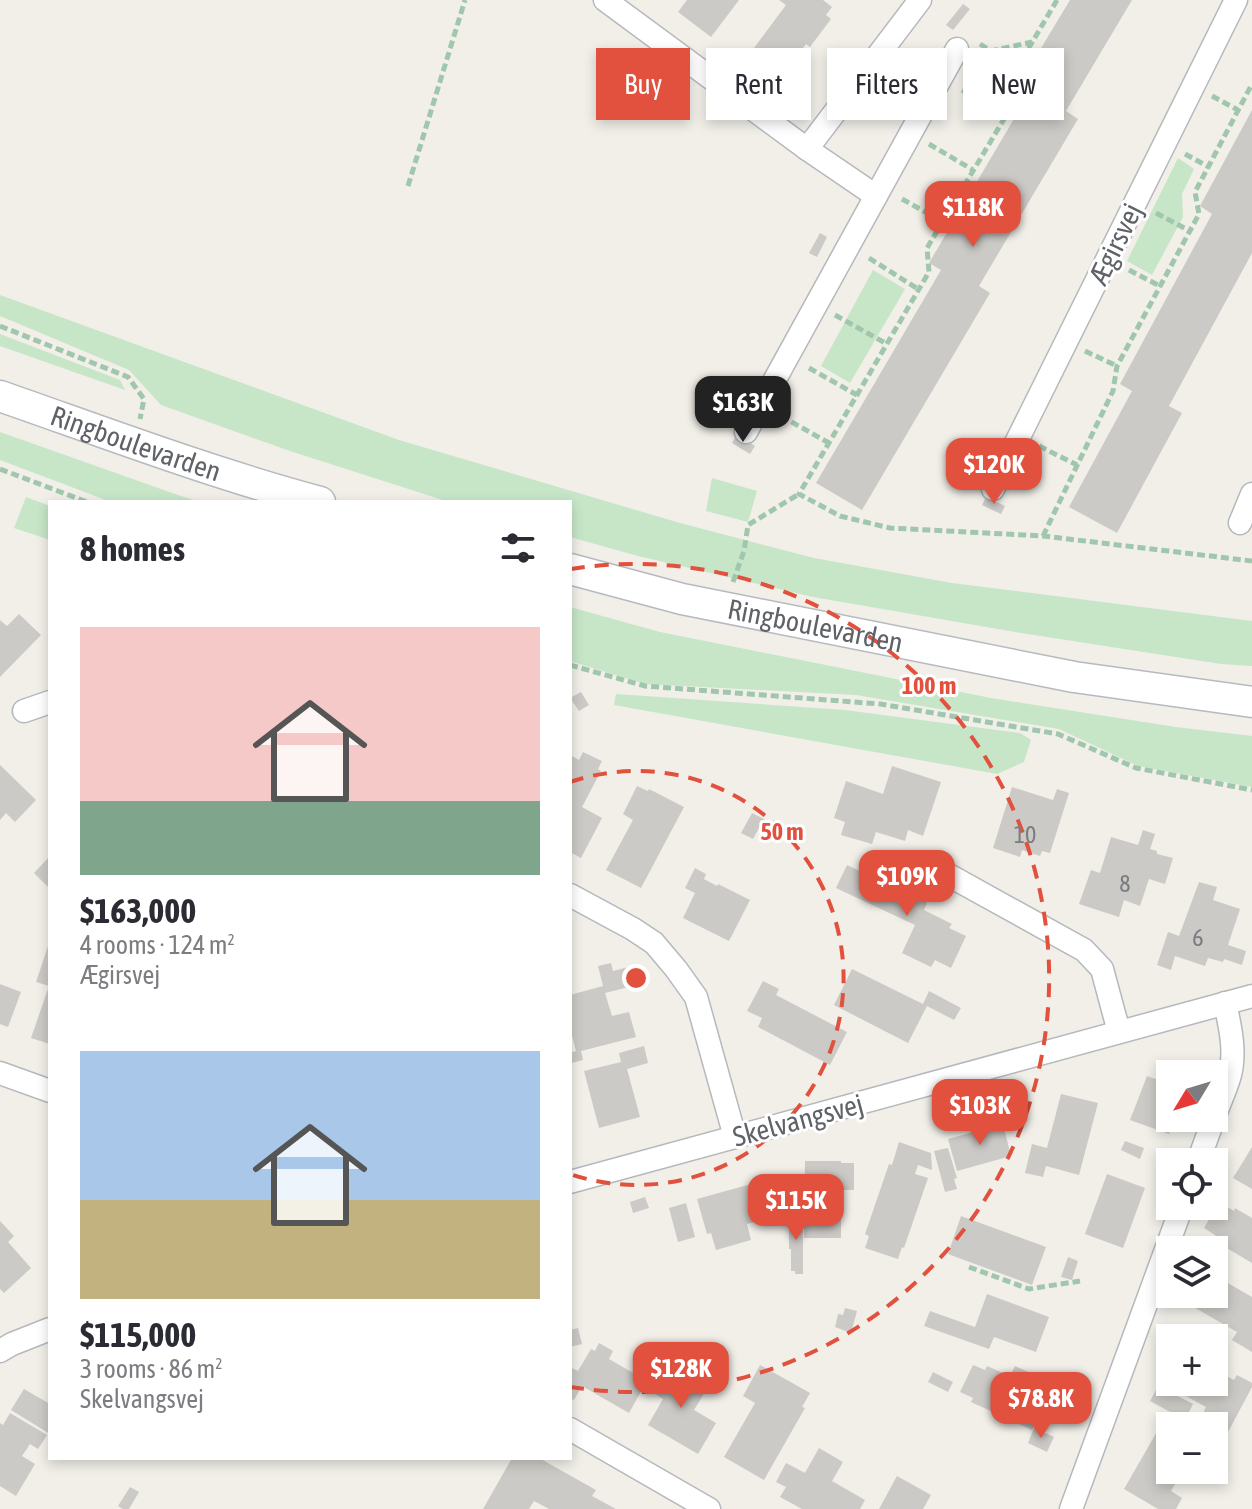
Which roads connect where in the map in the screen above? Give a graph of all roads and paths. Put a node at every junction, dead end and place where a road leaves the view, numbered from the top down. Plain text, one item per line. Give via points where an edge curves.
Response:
1 (465, 0) edge
2 (605, 0) edge
3 (920, 0) edge
4 (1057, 0) edge
5 (1236, 0) edge
6 (1033, 42) junction
7 (1029, 48) edge
8 (957, 49) joint
9 (947, 67) edge
10 (1252, 84) edge
11 (917, 120) edge
12 (1003, 120) edge
13 (910, 133) junction
14 (807, 149) junction
15 (973, 170) junction
16 (408, 186) dead end
17 (878, 192) junction
18 (1136, 202) junction
19 (943, 222) junction
20 (1190, 231) junction
21 (849, 245) junction
22 (1107, 259) junction
23 (1160, 286) junction
24 (918, 289) junction
25 (816, 304) junction
26 (0, 326) edge
27 (1066, 341) junction
28 (887, 344) junction
29 (788, 356) junction
30 (1117, 366) junction
31 (857, 395) junction
32 (0, 396) edge
33 (761, 405) junction
34 (746, 432) dead end
35 (1020, 436) junction
36 (829, 443) junction
37 (136, 444) junction
38 (1077, 465) junction
39 (0, 469) edge
40 (993, 489) dead end
41 (799, 494) junction
42 (1252, 494) edge
43 (82, 500) edge
44 (312, 500) edge
45 (1240, 523) dead end
46 (1043, 536) junction
47 (1252, 561) edge
48 (572, 570) edge
49 (730, 609) junction
50 (572, 666) edge
51 (1252, 702) edge
52 (48, 703) edge
53 (24, 711) dead end
54 (1252, 790) edge
55 (943, 872) dead end
56 (572, 896) edge
57 (1252, 996) edge
58 (1225, 1003) junction
59 (1119, 1032) junction
60 (0, 1073) edge
61 (1228, 1080) edge
62 (48, 1090) edge
63 (735, 1137) junction
64 (572, 1181) edge
65 (1177, 1220) edge
66 (969, 1267) dead end
67 (1080, 1281) dead end
68 (48, 1330) edge
69 (0, 1351) edge
70 (572, 1430) edge
71 (709, 1509) edge
72 (1071, 1509) edge

1 - 16 path
2 - 14 street
3 - 14 street
4 - 6 path
5 - 18 street, Ægirsvej
6 - 7 path
6 - 8 path via 991,51 967,36
8 - 9 street
10 - 20 path via 1195,192 1199,214
11 - 13 street
12 - 15 path
13 - 15 path
13 - 17 street
14 - 17 street
15 - 19 path
17 - 19 path
17 - 21 street
18 - 20 path
18 - 22 street, Ægirsvej
19 - 24 path via 927,248 929,272
20 - 23 path
21 - 24 path
21 - 25 street
22 - 23 path
22 - 27 street, Ægirsvej
23 - 30 path
24 - 28 path
25 - 28 path
25 - 29 street
26 - 37 path via 128,377 144,399
27 - 30 path
27 - 35 street, Ægirsvej
28 - 31 path
29 - 31 path
29 - 33 street
30 - 38 path via 1113,391
31 - 36 path
32 - 37 main road, Ringboulevarden
33 - 34 street
33 - 36 path
35 - 38 path
35 - 40 street, Ægirsvej
36 - 41 path
37 - 44 main road, Ringboulevarden
38 - 46 path
39 - 43 path
41 - 46 path via 840,516 890,528
41 - 49 path via 748,525
42 - 45 street
46 - 47 path
48 - 49 main road, Ringboulevarden
49 - 51 main road, Ringboulevarden via 1074,677
50 - 54 path via 645,686 880,704 1058,734 1136,768
52 - 53 street
55 - 59 street via 1084,950 1102,969
56 - 63 street via 654,943 696,997
57 - 58 street, Skelvangsvej
58 - 59 street, Skelvangsvej
58 - 61 street via 1231,1031
59 - 63 street, Skelvangsvej
60 - 62 street
63 - 64 street, Skelvangsvej
65 - 72 street
66 - 67 path via 1029,1289
68 - 69 street
70 - 71 street

